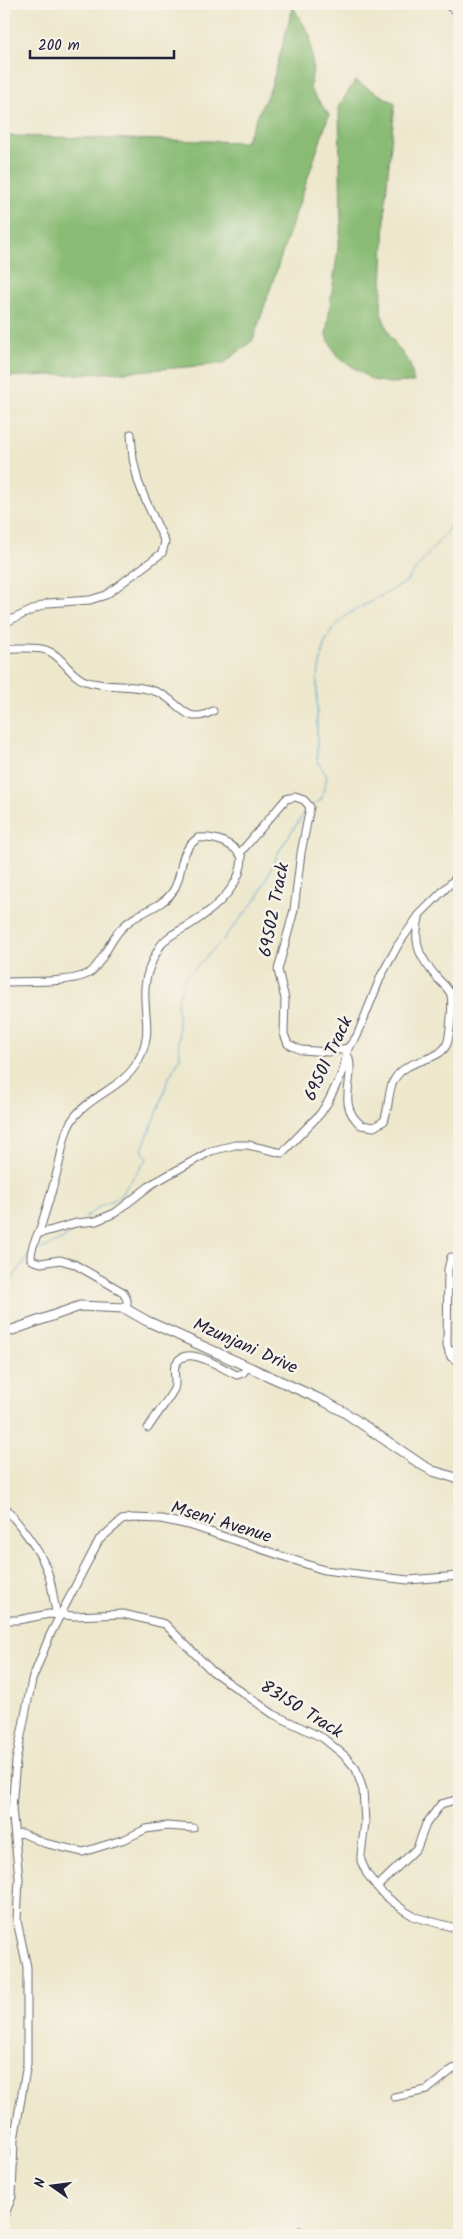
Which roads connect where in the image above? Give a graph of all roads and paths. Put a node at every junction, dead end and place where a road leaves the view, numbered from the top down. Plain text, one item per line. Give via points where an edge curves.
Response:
1 (445, 4) edge
2 (459, 12) edge
3 (131, 434) dead end
4 (4, 623) edge
5 (4, 648) edge
6 (213, 712) dead end
7 (240, 853) junction
8 (459, 875) edge
9 (419, 915) junction
10 (4, 982) edge
11 (348, 1048) junction
12 (346, 1056) junction
13 (38, 1234) junction
14 (451, 1256) dead end
15 (124, 1308) junction
16 (4, 1333) edge
17 (459, 1348) edge
18 (449, 1353) junction
19 (459, 1362) edge
20 (248, 1366) junction
21 (148, 1428) dead end
22 (459, 1479) edge
23 (4, 1506) edge
24 (459, 1576) edge
25 (59, 1615) junction
26 (4, 1620) edge
27 (459, 1799) edge
28 (8, 1809) edge
29 (4, 1820) edge
30 (193, 1828) dead end
31 (16, 1834) junction
32 (377, 1887) junction
33 (459, 1929) edge
34 (459, 2067) edge
35 (394, 2097) dead end
36 (4, 2216) edge

1 - 2 street
3 - 4 street via 138,481 165,542 162,553 106,595 90,600 48,603
5 - 6 street via 49,651 84,681 158,692 194,718
7 - 10 street via 215,839 198,838 184,853 172,892 162,902 125,924 92,972 78,978
7 - 11 street, 69502 Track via 281,803 291,796 304,800 310,807 294,910 278,970 285,999 285,1040 293,1047 307,1051 328,1052
7 - 13 street via 240,868 225,896 210,910 164,940 159,948 146,977 148,1028 138,1061 124,1079 89,1102 70,1122
8 - 9 street, 69501 Track
9 - 11 street, 69501 Track via 381,976 357,1036
9 - 12 street via 415,942 425,962 451,994 446,1046 436,1055 402,1071 388,1091 384,1121 374,1128 361,1125 350,1110 346,1092 350,1063
11 - 12 street, 69501 Track
12 - 13 street, 69501 Track via 343,1072 328,1102 282,1153 248,1145 210,1152 152,1184 115,1213 96,1222 76,1223
13 - 15 street via 30,1255 32,1260 41,1263 60,1260 74,1264 122,1292 128,1303
14 - 18 street via 448,1269
15 - 16 main road, Mzunjani Drive via 80,1306
15 - 20 main road, Mzunjani Drive
17 - 18 street
18 - 19 street
20 - 21 street via 237,1375 195,1355 184,1356 176,1363 174,1388
20 - 22 main road, Mzunjani Drive via 344,1412 433,1470
23 - 25 street via 43,1561
24 - 25 street, Mseni Avenue via 408,1580 324,1570 176,1521 132,1518 122,1520 99,1540
25 - 26 street, 83150 Track
25 - 28 street, Mseni Avenue via 32,1680
25 - 32 street, 83150 Track via 123,1614 165,1624 212,1671 273,1714 332,1745 359,1774 365,1822 361,1861
27 - 32 street via 440,1804 426,1824 417,1848
28 - 29 street, Mseni Avenue
28 - 31 street
30 - 31 street via 167,1826 146,1829 118,1842 83,1852 44,1843 22,1832
31 - 36 street via 17,1921 27,1967 27,2064 14,2140 12,2197
32 - 33 street, 83150 Track via 416,1917
34 - 35 street via 427,2090

